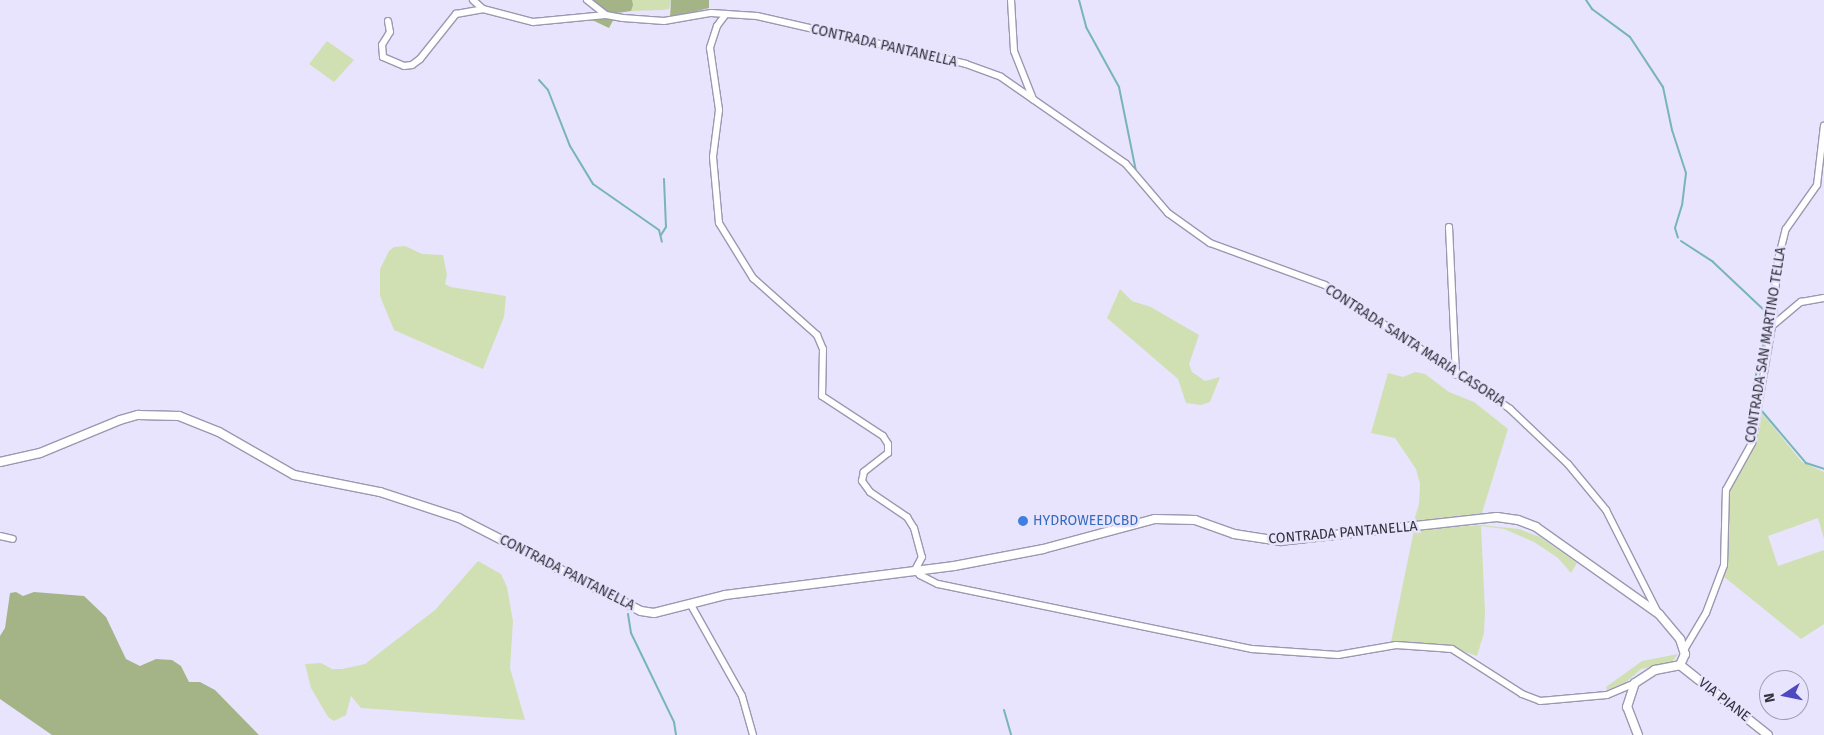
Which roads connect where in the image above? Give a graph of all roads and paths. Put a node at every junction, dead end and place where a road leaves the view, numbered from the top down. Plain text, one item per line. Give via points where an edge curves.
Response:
1 (473, 0) edge
2 (587, 0) edge
3 (1011, 0) edge
4 (483, 9) junction
5 (726, 14) junction
6 (606, 15) junction
7 (388, 21) dead end
8 (1033, 99) junction
9 (1824, 125) edge
10 (1449, 227) dead end
11 (1824, 298) edge
12 (1772, 326) junction
13 (1456, 375) junction
14 (0, 462) edge
15 (0, 536) edge
16 (13, 539) dead end
17 (915, 570) junction
18 (691, 605) junction
19 (1659, 614) junction
20 (1684, 650) junction
21 (1680, 666) junction
22 (1635, 683) junction
23 (753, 735) edge
24 (1638, 735) edge
25 (1768, 735) edge

1 - 4 street
2 - 6 street
3 - 8 street via 1014,51
4 - 6 street, CONTRADA PANTANELLA via 533,22
4 - 7 street via 456,14 412,65 404,66 383,57 382,45 390,32
5 - 6 street, CONTRADA PANTANELLA via 711,13 664,21
5 - 8 street, CONTRADA PANTANELLA via 757,16 966,64 1001,77
5 - 17 street via 717,26 710,48 719,110 713,158 719,223 752,278 817,335 823,349 822,396 883,436 888,444 888,453 864,472 862,481 870,492 907,517 914,528 922,557
8 - 13 street, CONTRADA SANTA MARIA CASORIA via 1126,164 1168,213 1210,243 1325,285
9 - 12 street, CONTRADA SAN MARTINO TELLA via 1817,185 1786,229 1778,260
10 - 13 street
11 - 12 street via 1801,302
12 - 20 street, CONTRADA SAN MARTINO TELLA via 1752,443 1726,490 1724,565 1706,613
13 - 19 street, CONTRADA SANTA MARIA CASORIA via 1510,408 1568,464 1606,510
14 - 18 street, CONTRADA PANTANELLA via 40,453 120,420 167,414 219,432 294,475 380,492 459,518 641,610 664,613
15 - 16 street
17 - 18 street, CONTRADA PANTANELLA via 755,590
17 - 19 street, CONTRADA PANTANELLA via 1043,549 1154,519 1195,520 1234,534 1280,541 1497,517 1536,527
17 - 22 street via 938,584 1218,645 1293,654 1338,655 1396,645 1452,648 1522,694 1540,701 1607,695
18 - 23 street via 742,696
19 - 20 street, CONTRADA PANTANELLA via 1677,633
20 - 21 street
21 - 22 street via 1655,670
21 - 25 street, VIA PIANE
22 - 24 street via 1627,707

